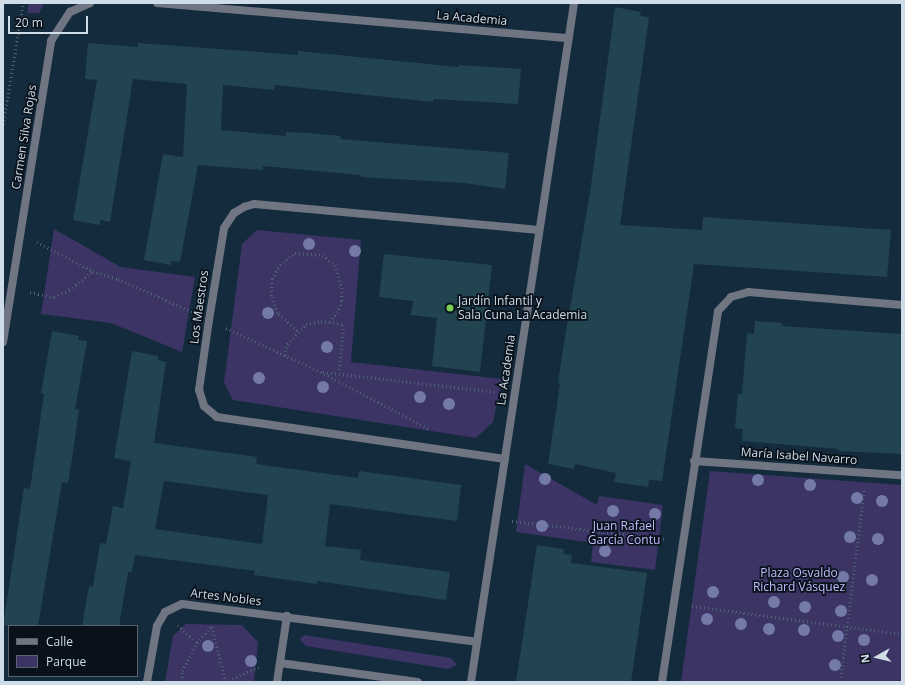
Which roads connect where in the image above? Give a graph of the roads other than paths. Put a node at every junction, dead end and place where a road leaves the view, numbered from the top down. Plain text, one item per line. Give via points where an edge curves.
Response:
1 (90, 3) edge
2 (158, 3) edge
3 (574, 3) edge
4 (568, 38) junction
5 (539, 230) junction
6 (902, 305) edge
7 (3, 342) edge
8 (504, 459) junction
9 (694, 461) junction
10 (902, 475) edge
11 (287, 616) junction
12 (478, 642) junction
13 (280, 660) junction
14 (147, 682) edge
15 (277, 682) edge
16 (418, 682) edge
17 (471, 682) edge
18 (662, 682) edge

1 - 7 street, Carmen Silva Rojas via 70,12 51,41
2 - 4 street, La Academia
3 - 4 street, La Academia
4 - 5 street, La Academia
5 - 8 street, La Academia
5 - 8 street, Los Maestros via 254,204 234,213 224,228 209,320 199,390 204,406 217,417
6 - 9 street via 748,292 731,297 718,311 715,320
8 - 12 street, La Academia
9 - 10 street, María Isabel Navarro
9 - 18 street
11 - 12 street, Artes Nobles
11 - 13 street
11 - 14 street, Artes Nobles via 182,604 165,612 157,626
12 - 17 street, La Academia
13 - 15 street
13 - 16 street

